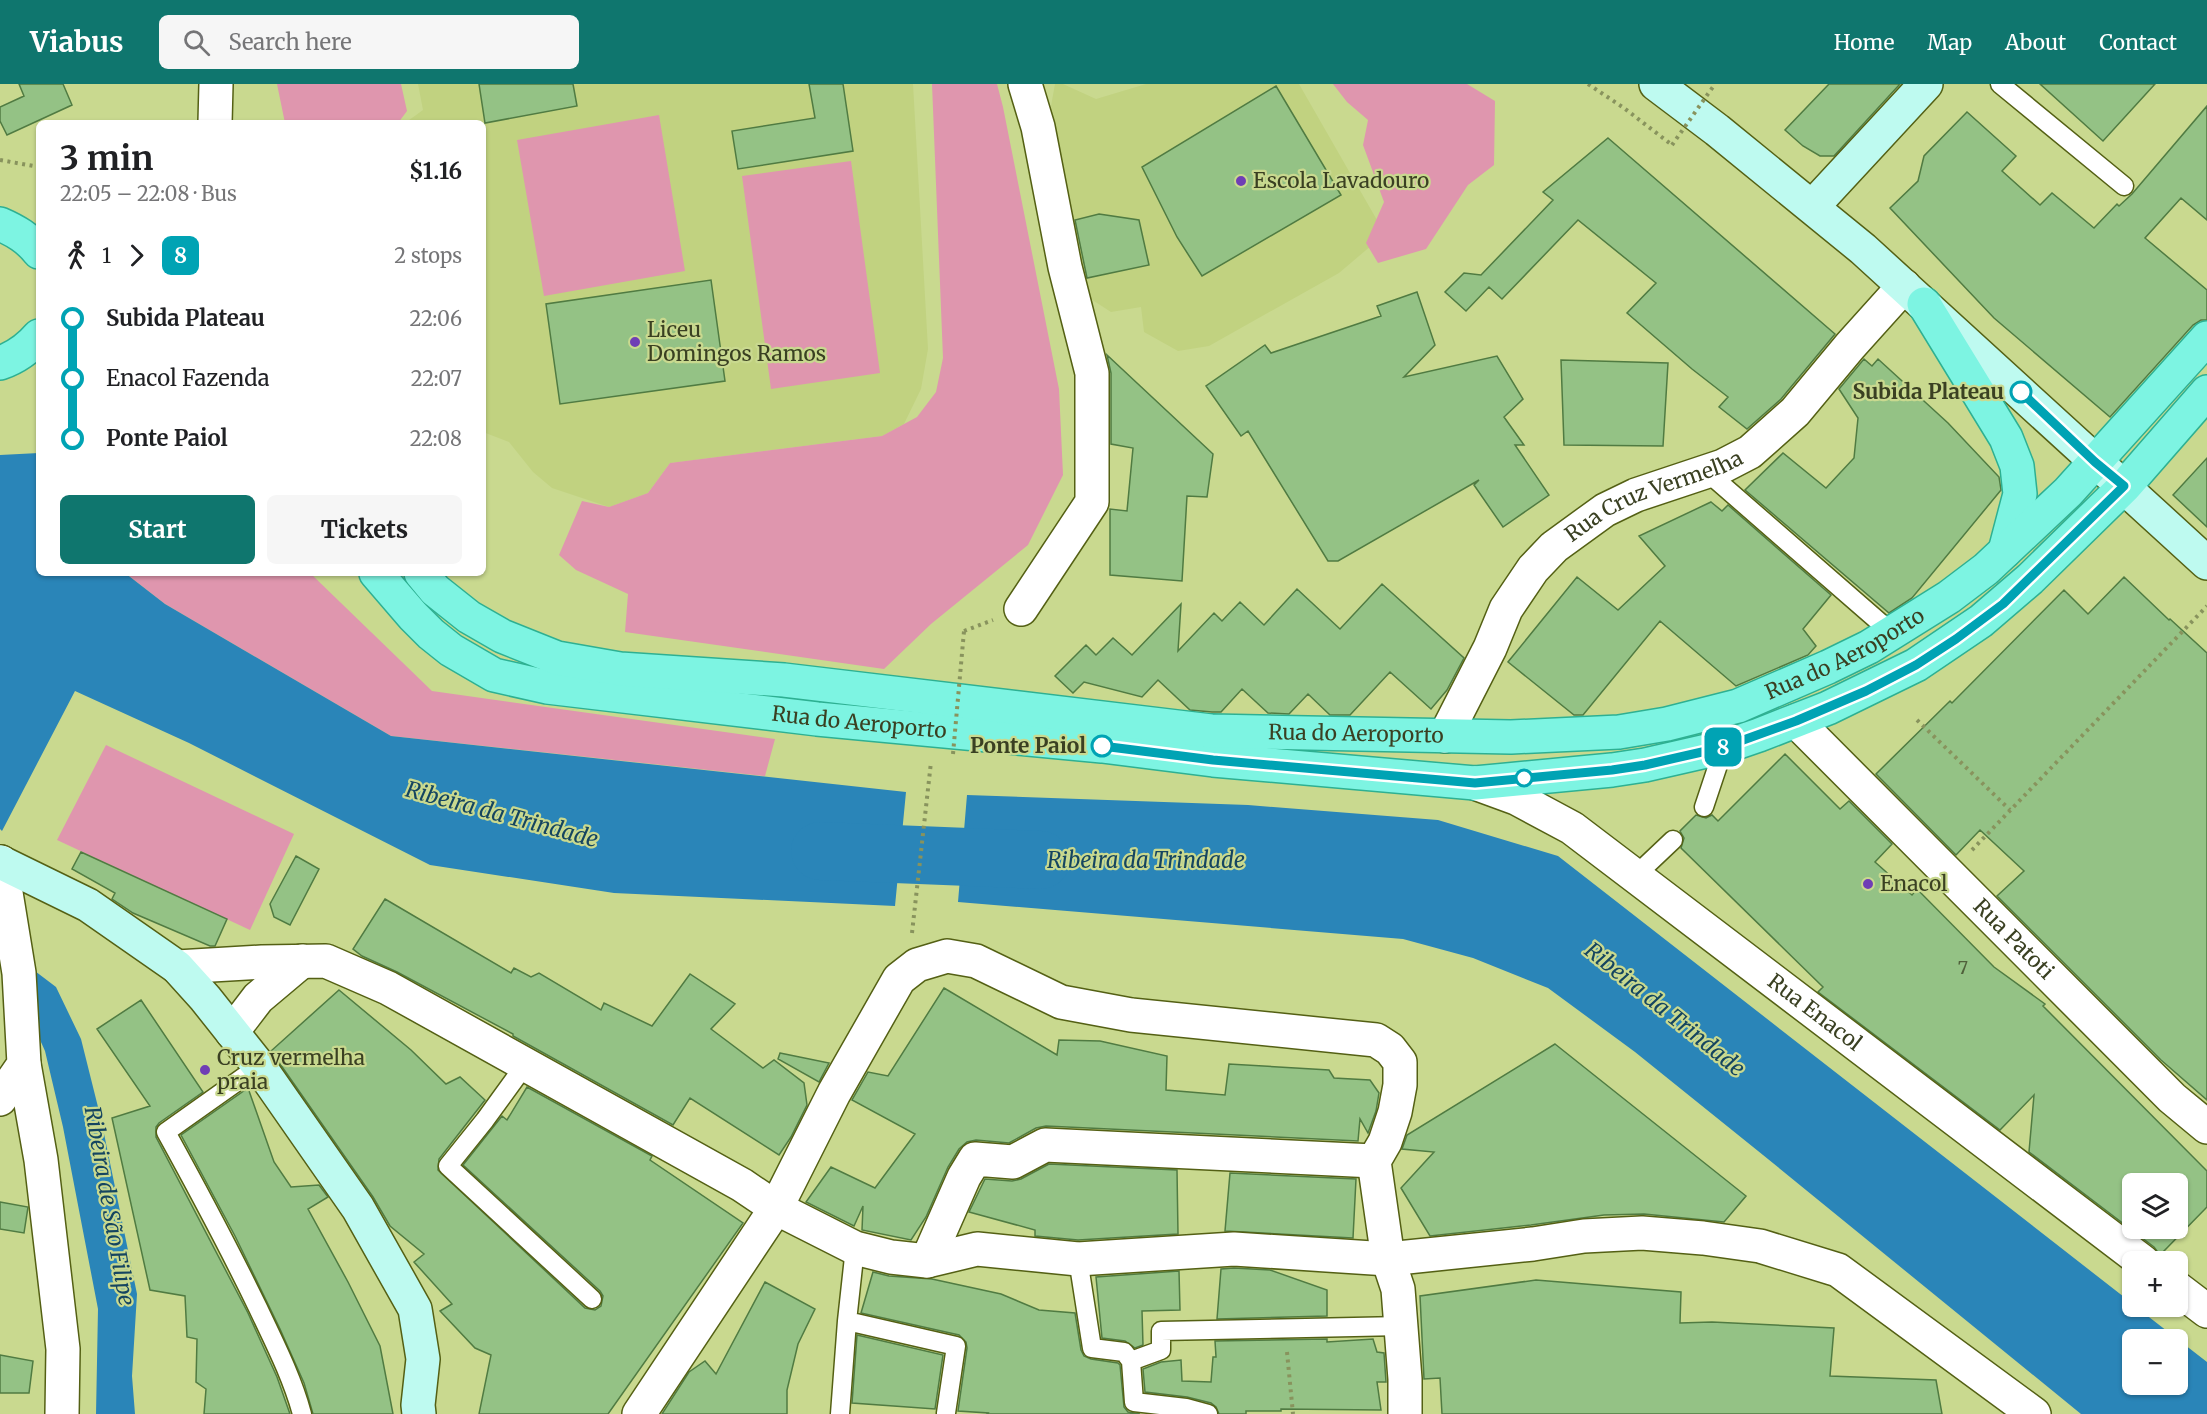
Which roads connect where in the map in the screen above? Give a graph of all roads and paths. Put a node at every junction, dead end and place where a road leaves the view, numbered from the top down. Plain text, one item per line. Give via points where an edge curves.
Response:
1 (216, 84) edge
2 (1025, 84) edge
3 (1588, 84) edge
4 (1656, 84) edge
5 (1715, 84) edge
6 (1926, 84) edge
7 (2000, 84) edge
8 (214, 120) edge
9 (0, 160) edge
10 (36, 166) edge
11 (2124, 186) dead end
12 (1813, 206) junction
13 (0, 224) edge
14 (36, 245) edge
15 (1914, 295) junction
16 (2207, 338) edge
17 (36, 340) edge
18 (17, 360) edge
19 (2207, 392) edge
20 (2095, 462) junction
21 (1706, 471) junction
22 (2124, 486) junction
23 (2006, 551) junction
24 (2207, 563) edge
25 (379, 576) edge
26 (424, 576) edge
27 (2207, 606) edge
28 (1021, 609) dead end
29 (964, 631) dead end
30 (1892, 633) junction
31 (1917, 720) dead end
32 (1796, 721) junction
33 (1445, 736) junction
34 (1724, 747) junction
35 (953, 754) dead end
36 (931, 761) dead end
37 (1475, 783) junction
38 (1704, 807) dead end
39 (2010, 810) junction
40 (1673, 840) dead end
41 (0, 862) edge
42 (1948, 874) junction
43 (1636, 875) junction
44 (912, 933) dead end
45 (302, 962) junction
46 (177, 967) junction
47 (232, 1032) junction
48 (24, 1064) junction
49 (525, 1065) junction
50 (259, 1066) junction
51 (0, 1099) edge
52 (2207, 1127) edge
53 (1374, 1161) junction
54 (776, 1208) junction
55 (855, 1248) junction
56 (2129, 1251) edge
57 (1078, 1259) junction
58 (1388, 1259) junction
59 (927, 1261) junction
60 (2188, 1297) edge
61 (592, 1299) dead end
62 (2207, 1311) edge
63 (847, 1321) junction
64 (1402, 1326) junction
65 (1286, 1328) junction
66 (1131, 1361) junction
67 (946, 1413) edge
68 (62, 1414) edge
69 (302, 1414) edge
70 (419, 1414) edge
71 (639, 1414) edge
72 (840, 1414) edge
73 (1208, 1414) edge
74 (1293, 1414) edge
75 (1405, 1414) edge
76 (2034, 1414) edge

1 - 8 street
2 - 28 street via 1092,373 1092,502
3 - 5 path, bridge via 1672,146
4 - 12 street
6 - 12 street
7 - 11 lane
9 - 10 path
12 - 15 street
13 - 14 main road
15 - 20 street
15 - 21 street, Rua Cruz Vermelha via 1850,346 1772,434 1750,452
15 - 23 main road via 2006,438 2017,466 2020,494
16 - 20 main road, Rua do Aeroporto
17 - 18 main road
19 - 22 main road, Rua do Aeroporto
20 - 22 street
20 - 23 main road, Rua do Aeroporto
21 - 30 lane
21 - 33 street, Rua Cruz Vermelha via 1605,510 1554,547 1533,569 1506,609
22 - 24 street
22 - 32 main road, Rua do Aeroporto via 2030,579 1981,621 1916,665
23 - 30 main road, Rua do Aeroporto via 1970,583
25 - 37 main road, Rua do Aeroporto via 413,616 451,650 494,675 547,687 805,718
26 - 33 main road, Rua do Aeroporto via 469,618 502,636 557,658 610,667 796,681 1211,731
27 - 39 path
29 - 35 path, bridge
30 - 33 main road, Rua do Aeroporto via 1828,667 1738,706 1667,724 1619,732
31 - 39 path
32 - 34 main road, Rua do Aeroporto
32 - 42 street, Rua Patoti
34 - 37 main road, Rua do Aeroporto via 1634,766
34 - 38 lane
36 - 44 path
37 - 43 street, Rua Enacol via 1550,815
39 - 42 path
40 - 43 lane
41 - 46 street via 88,905
41 - 48 street via 20,974
42 - 52 street, Rua Patoti via 2172,1098
43 - 56 street, Rua Enacol
45 - 46 street
45 - 47 street via 258,998
45 - 49 street via 326,961 387,988
46 - 47 street
47 - 50 street
48 - 51 street
48 - 68 street via 63,1349
49 - 54 street via 742,1185
49 - 61 lane via 448,1166
50 - 69 lane via 166,1132 255,1302 292,1382
50 - 70 street via 358,1208 414,1310 423,1359
53 - 54 street via 1385,1142 1400,1085 1400,1062 1376,1040 1096,1009 1061,1002 976,961 947,956 918,965 899,979 834,1093
53 - 58 street
53 - 59 street via 1045,1145 1013,1162 975,1159
54 - 55 street
54 - 71 street
55 - 59 street
55 - 63 lane
57 - 58 street via 1234,1248
57 - 59 street via 977,1249
57 - 66 lane via 1092,1348 1124,1352
58 - 64 street via 1398,1289
58 - 76 street via 1642,1233 1760,1246 1838,1270
60 - 62 street
63 - 67 lane via 956,1346
63 - 72 lane
64 - 65 lane
64 - 75 street
65 - 66 lane via 1161,1331 1161,1350
65 - 74 path
66 - 73 lane via 1134,1402

